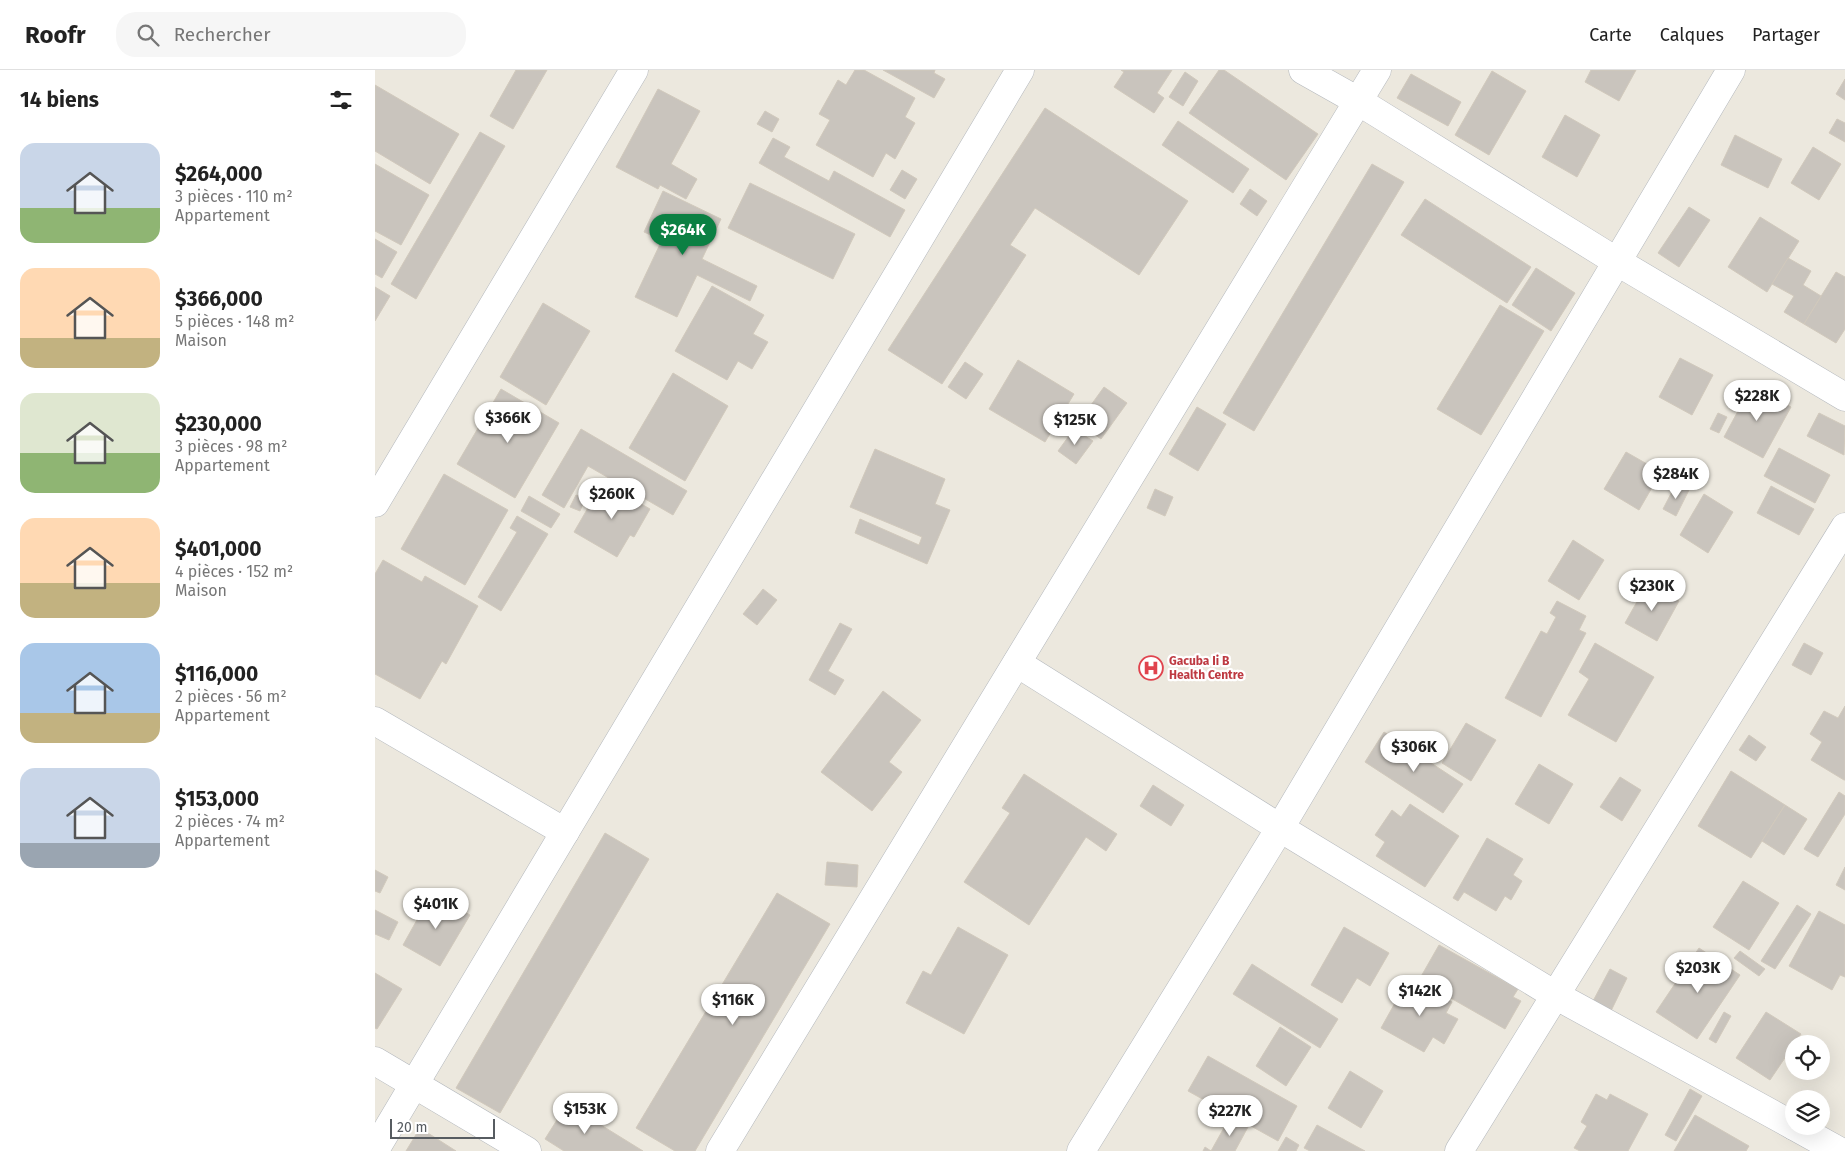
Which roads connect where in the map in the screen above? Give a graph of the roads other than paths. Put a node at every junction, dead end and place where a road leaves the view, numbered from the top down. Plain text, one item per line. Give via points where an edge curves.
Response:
1 (634, 70) edge
2 (1020, 70) edge
3 (1303, 70) edge
4 (1377, 70) edge
5 (1731, 70) edge
6 (1358, 101) junction
7 (1616, 261) junction
8 (1845, 397) edge
9 (375, 503) edge
10 (1845, 527) edge
11 (1017, 663) junction
12 (375, 721) edge
13 (1280, 828) junction
14 (565, 832) junction
15 (1555, 995) junction
16 (375, 1061) edge
17 (414, 1085) junction
18 (1785, 1121) edge
19 (1811, 1135) edge
20 (1845, 1145) edge
21 (375, 1150) edge
22 (527, 1151) edge
23 (720, 1151) edge
24 (1081, 1151) edge
25 (1459, 1151) edge
26 (1840, 1151) edge

1 - 9 street
2 - 14 street
3 - 6 street
4 - 6 street
5 - 7 street
6 - 7 street
6 - 11 street
7 - 8 street
7 - 13 street
10 - 15 street
11 - 13 street
11 - 23 street
12 - 14 street
13 - 15 street
13 - 24 street
14 - 17 street
15 - 18 street
15 - 25 street
16 - 17 street
17 - 21 street
17 - 22 street
19 - 26 street
20 - 26 street

